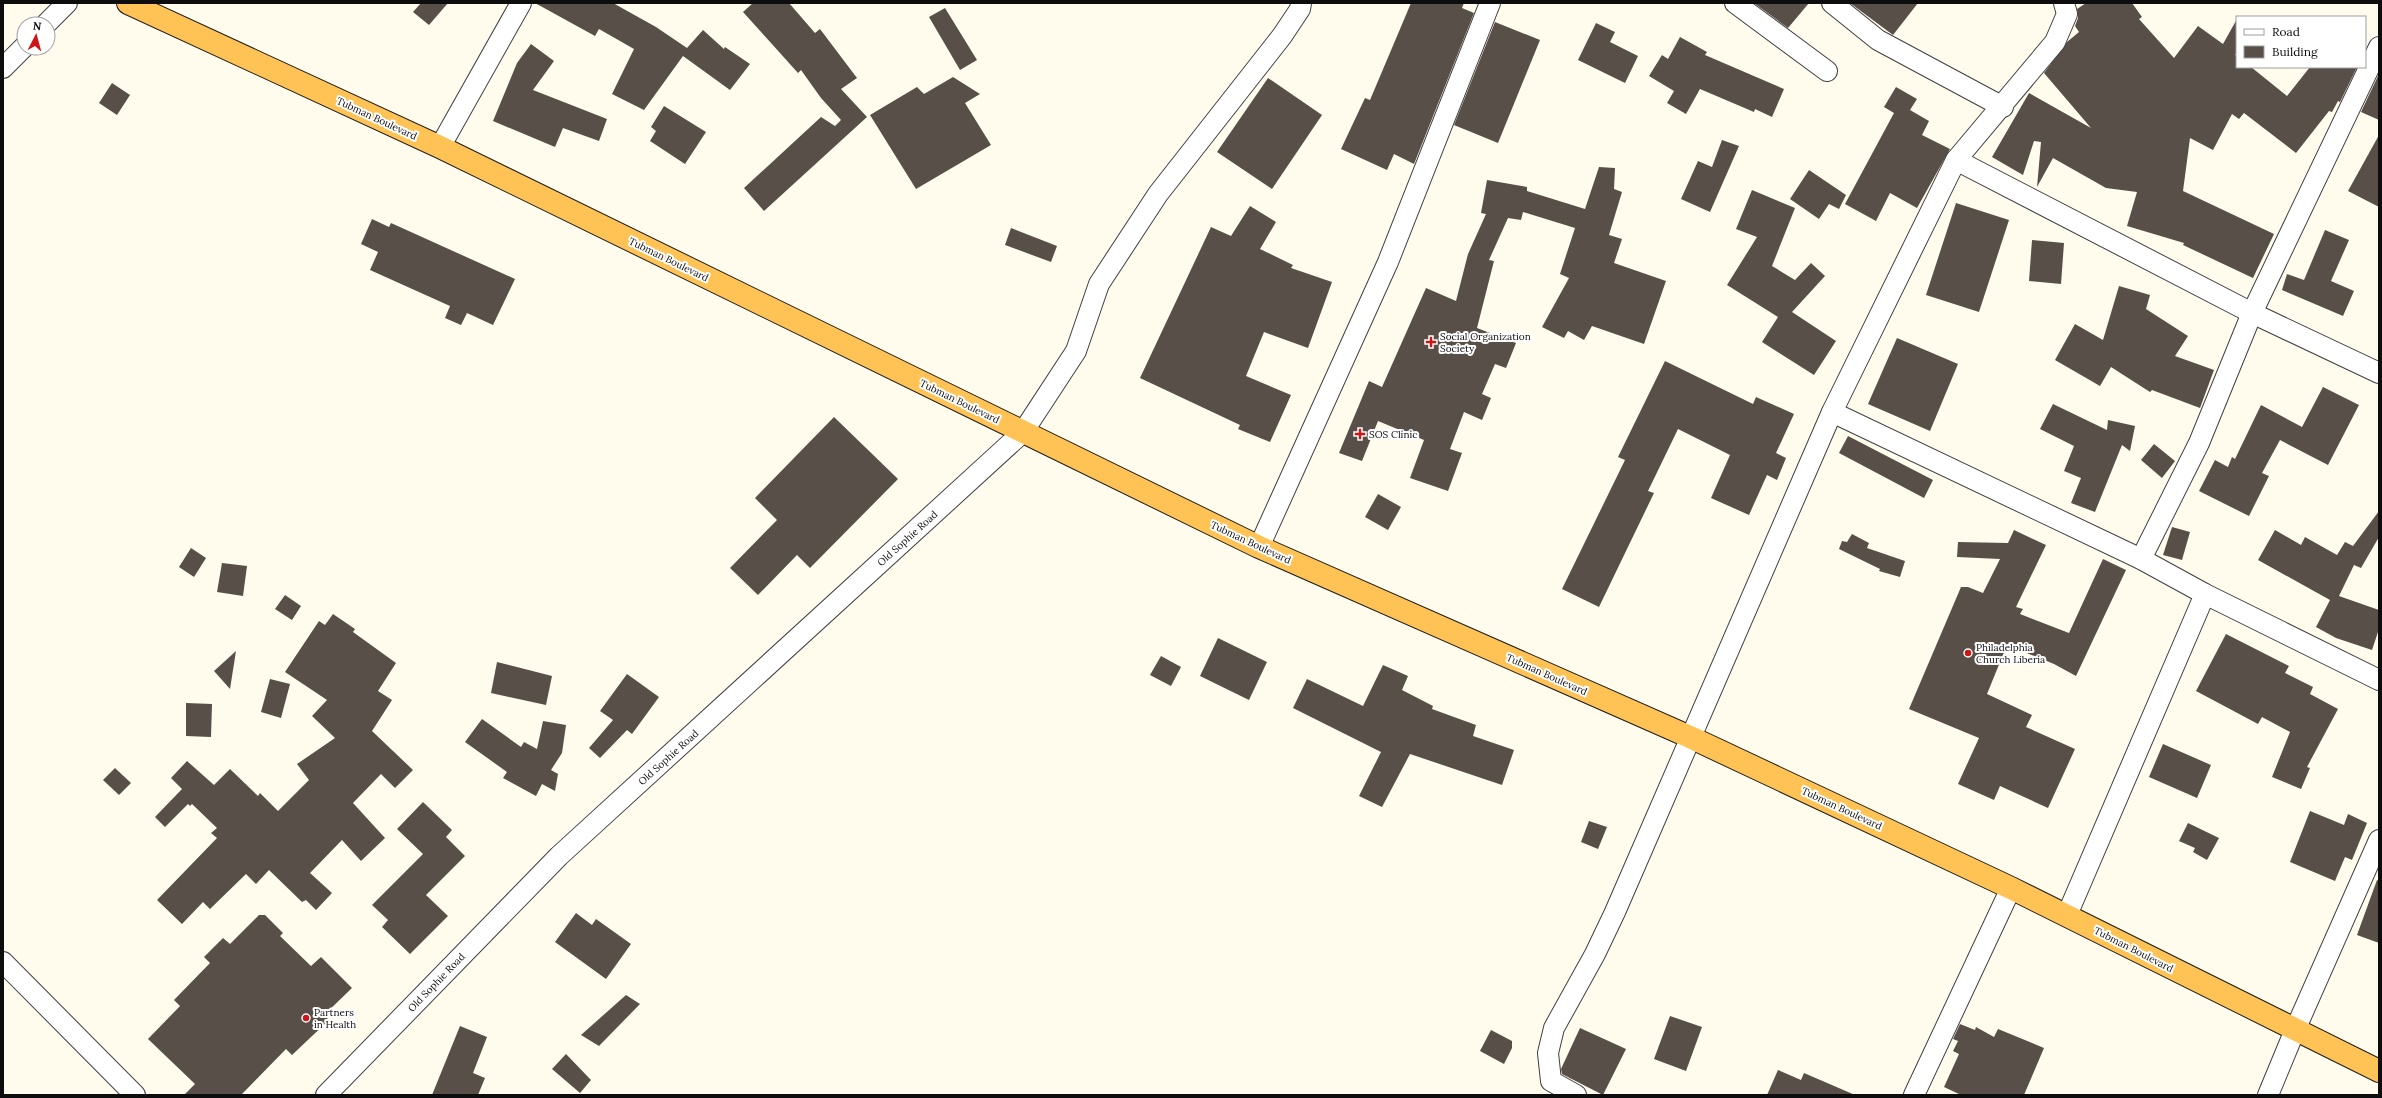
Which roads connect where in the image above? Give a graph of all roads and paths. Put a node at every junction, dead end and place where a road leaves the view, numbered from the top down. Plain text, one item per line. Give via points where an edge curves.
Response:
1 (67, 3) edge
2 (128, 3) edge
3 (521, 3) edge
4 (1301, 3) edge
5 (1490, 3) edge
6 (1735, 3) edge
7 (1832, 3) edge
8 (2064, 3) edge
9 (54, 16) edge
10 (2379, 47) edge
11 (16, 55) edge
12 (3, 68) edge
13 (1827, 71) dead end
14 (2003, 107) junction
15 (440, 147) junction
16 (1956, 160) junction
17 (2252, 313) junction
18 (2379, 373) edge
19 (1832, 412) junction
20 (1023, 432) junction
21 (1259, 547) junction
22 (2141, 560) junction
23 (2205, 594) junction
24 (2379, 680) edge
25 (1690, 737) junction
26 (2379, 840) edge
27 (2010, 888) junction
28 (2067, 915) junction
29 (3, 962) edge
30 (2295, 1030) junction
31 (2379, 1071) edge
32 (135, 1095) edge
33 (326, 1095) edge
34 (1576, 1095) edge
35 (1914, 1095) edge
36 (2268, 1095) edge

1 - 9 street
2 - 15 highway, Tubman Boulevard
3 - 15 street
4 - 20 street, Old Sophie Road via 1300,9 1282,36 1158,194 1100,284 1076,351
5 - 21 street via 1388,262
6 - 13 street
7 - 14 street via 1878,40
8 - 14 street via 2067,14 2055,42
10 - 17 street
11 - 12 street
14 - 16 street
15 - 20 highway, Tubman Boulevard
16 - 17 street
16 - 19 street
17 - 18 street
17 - 22 street via 2198,443
19 - 22 street
19 - 25 street
20 - 21 highway, Tubman Boulevard
20 - 33 street, Old Sophie Road via 559,856
21 - 25 highway, Tubman Boulevard
22 - 23 street
23 - 24 street
23 - 28 street
25 - 27 highway, Tubman Boulevard
25 - 34 street via 1615,912 1554,1028 1548,1053 1551,1081
26 - 30 street
27 - 28 highway, Tubman Boulevard
27 - 35 street
28 - 30 highway, Tubman Boulevard
29 - 32 street
30 - 31 highway, Tubman Boulevard
30 - 36 street

